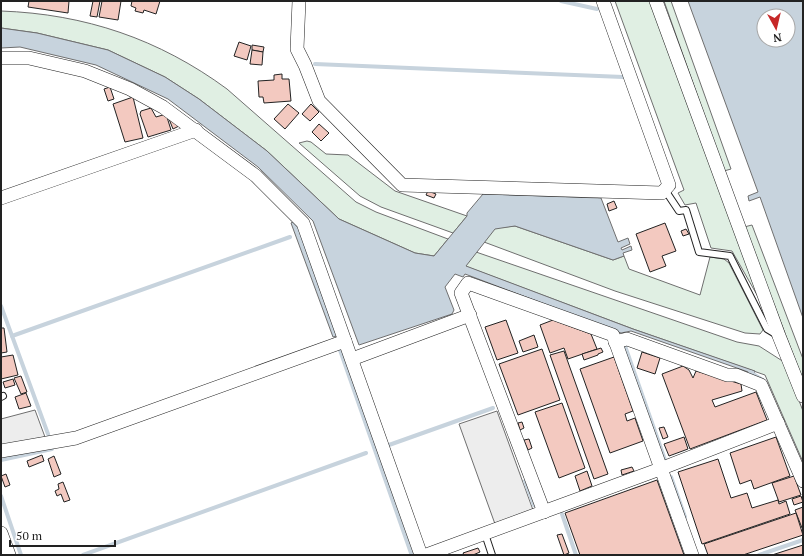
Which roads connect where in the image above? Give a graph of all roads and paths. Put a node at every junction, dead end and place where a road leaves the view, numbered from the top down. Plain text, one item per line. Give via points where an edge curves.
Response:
1 (299, 1) edge
2 (603, 1) edge
3 (656, 1) edge
4 (1, 58) edge
5 (196, 130) junction
6 (665, 190) junction
7 (1, 198) edge
8 (470, 315) junction
9 (779, 336) junction
10 (345, 341) junction
11 (615, 342) junction
12 (352, 359) junction
13 (803, 396) edge
14 (778, 423) junction
15 (1, 451) edge
16 (660, 469) junction
17 (803, 481) edge
18 (544, 512) junction
19 (1, 533) edge
20 (484, 534) junction
21 (8, 555) edge
22 (421, 555) edge
23 (426, 555) edge
24 (492, 555) edge
25 (692, 555) edge

1 - 6 street via 297,49 318,101 402,185 662,193
2 - 6 street via 669,185
3 - 9 street
4 - 5 street via 29,58 85,71 130,89 163,107
5 - 7 street
5 - 10 street via 256,176 303,223
6 - 9 lane via 678,211 686,210 699,252 730,256 767,329
8 - 11 street via 461,292 468,283 613,335
8 - 12 street
8 - 18 street
9 - 13 street
10 - 12 street
10 - 15 street via 76,438
11 - 14 street via 627,339 727,376 736,375 761,385
11 - 16 street
12 - 22 street
14 - 16 street
14 - 17 street
16 - 18 street
16 - 25 street
18 - 20 street
19 - 21 street
20 - 23 street
20 - 24 lane

